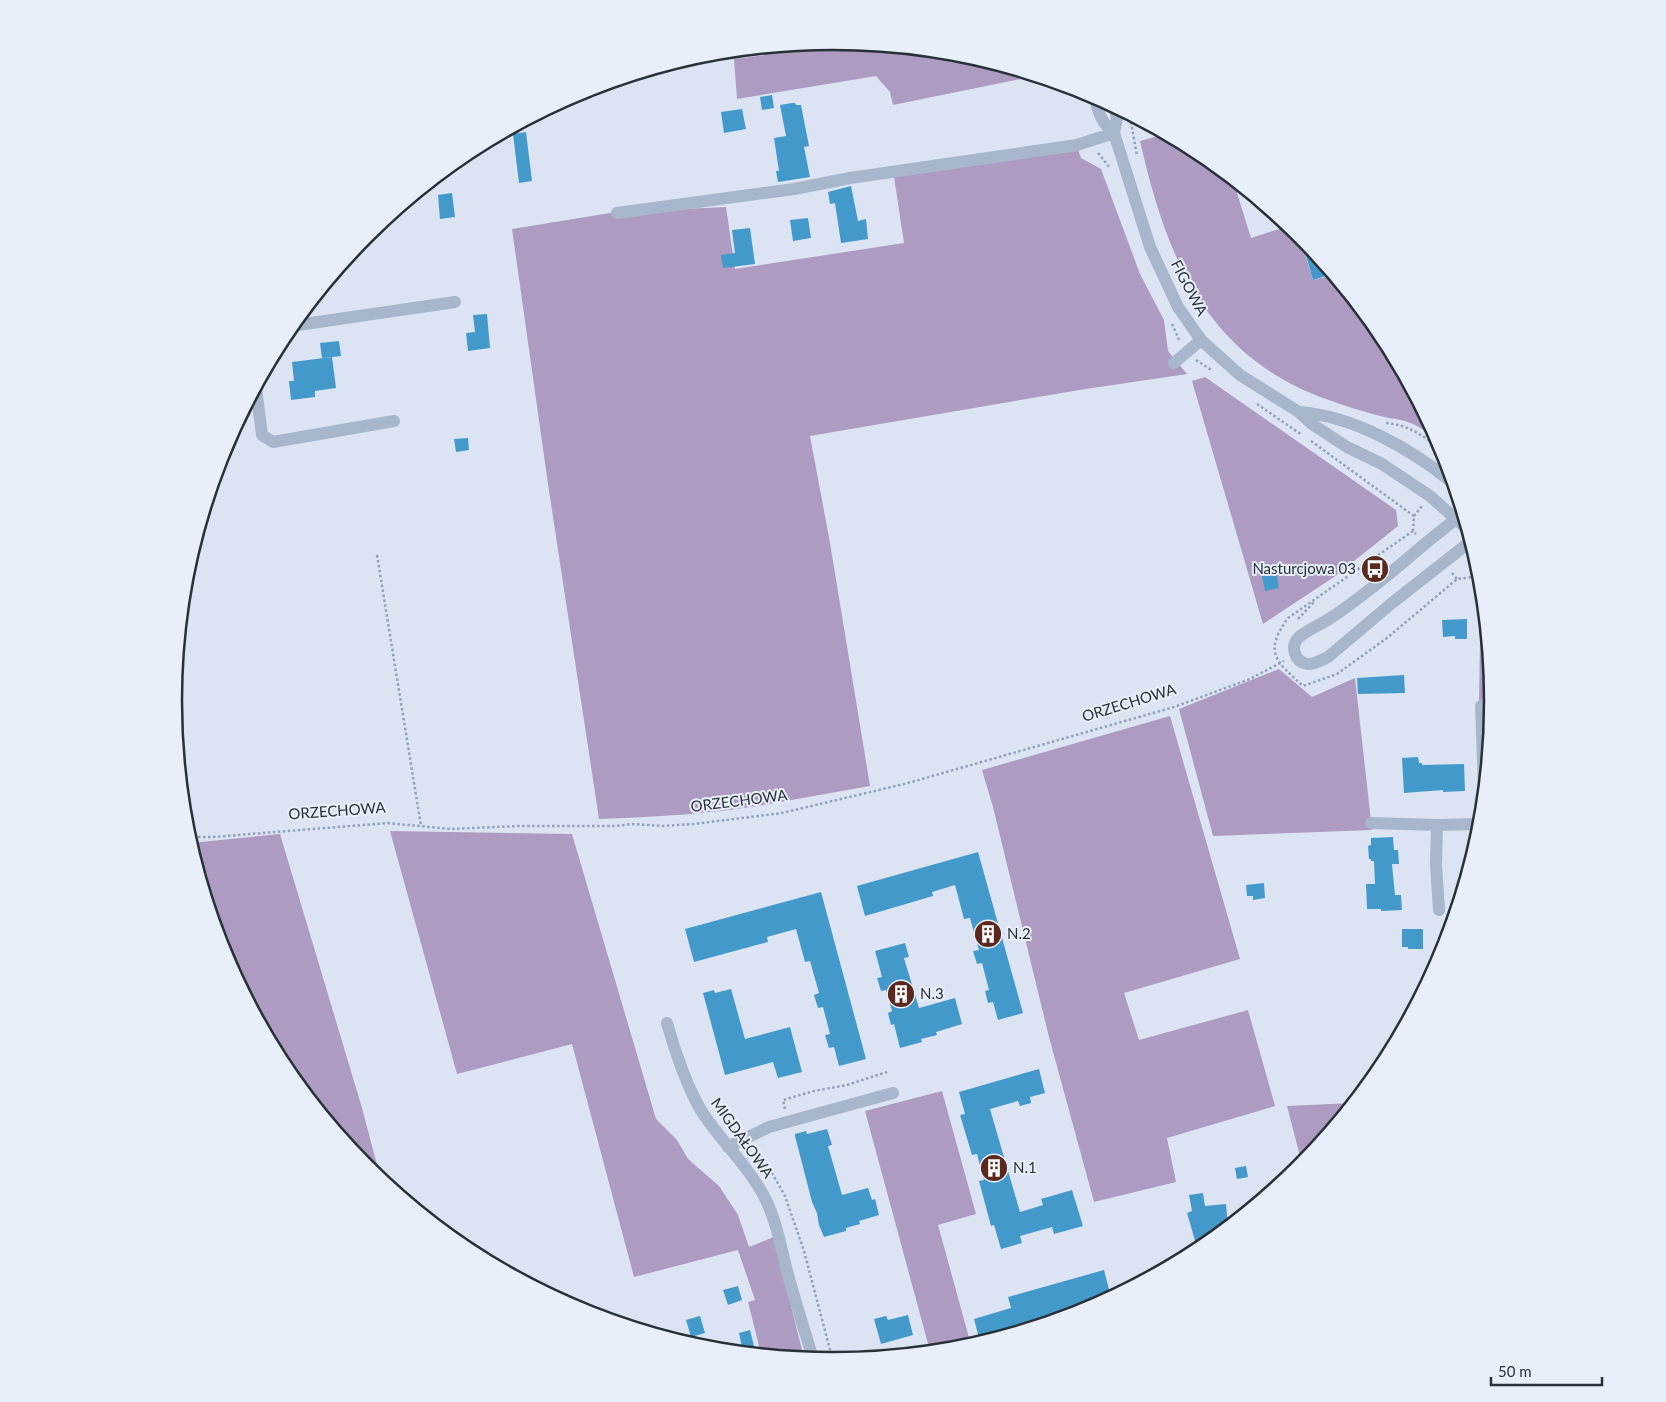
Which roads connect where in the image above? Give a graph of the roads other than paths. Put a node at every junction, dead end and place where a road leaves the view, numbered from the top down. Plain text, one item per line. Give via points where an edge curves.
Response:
1 (1097, 107) edge
2 (1116, 115) edge
3 (1114, 134) junction
4 (617, 213) dead end
5 (455, 302) dead end
6 (303, 324) edge
7 (1201, 340) junction
8 (1174, 363) dead end
9 (257, 397) edge
10 (1299, 412) junction
11 (394, 421) dead end
12 (1443, 475) edge
13 (1456, 514) edge
14 (1458, 519) edge
15 (1465, 547) edge
16 (1481, 706) dead end
17 (1483, 748) edge
18 (1371, 822) dead end
19 (1472, 824) edge
20 (1437, 825) junction
21 (1439, 910) dead end
22 (667, 1023) dead end
23 (893, 1093) dead end
24 (728, 1147) junction
25 (811, 1351) edge

1 - 3 street
2 - 3 street
3 - 4 street via 1077,145
3 - 7 street, FIGOWA via 1150,247 1178,307
5 - 6 street
7 - 8 street
7 - 10 street, FIGOWA via 1240,375
9 - 11 street via 262,435 273,442
10 - 12 street, FIGOWA via 1338,419 1372,432
10 - 13 street, FIGOWA via 1347,447 1382,464
14 - 15 street via 1370,589 1298,638 1293,649 1295,655 1306,664 1321,661
16 - 17 street
18 - 20 street
19 - 20 street
20 - 21 street
22 - 24 street, MIGDAŁOWA via 696,1101
23 - 24 street via 769,1127
24 - 25 street, MIGDAŁOWA via 750,1173 770,1208

